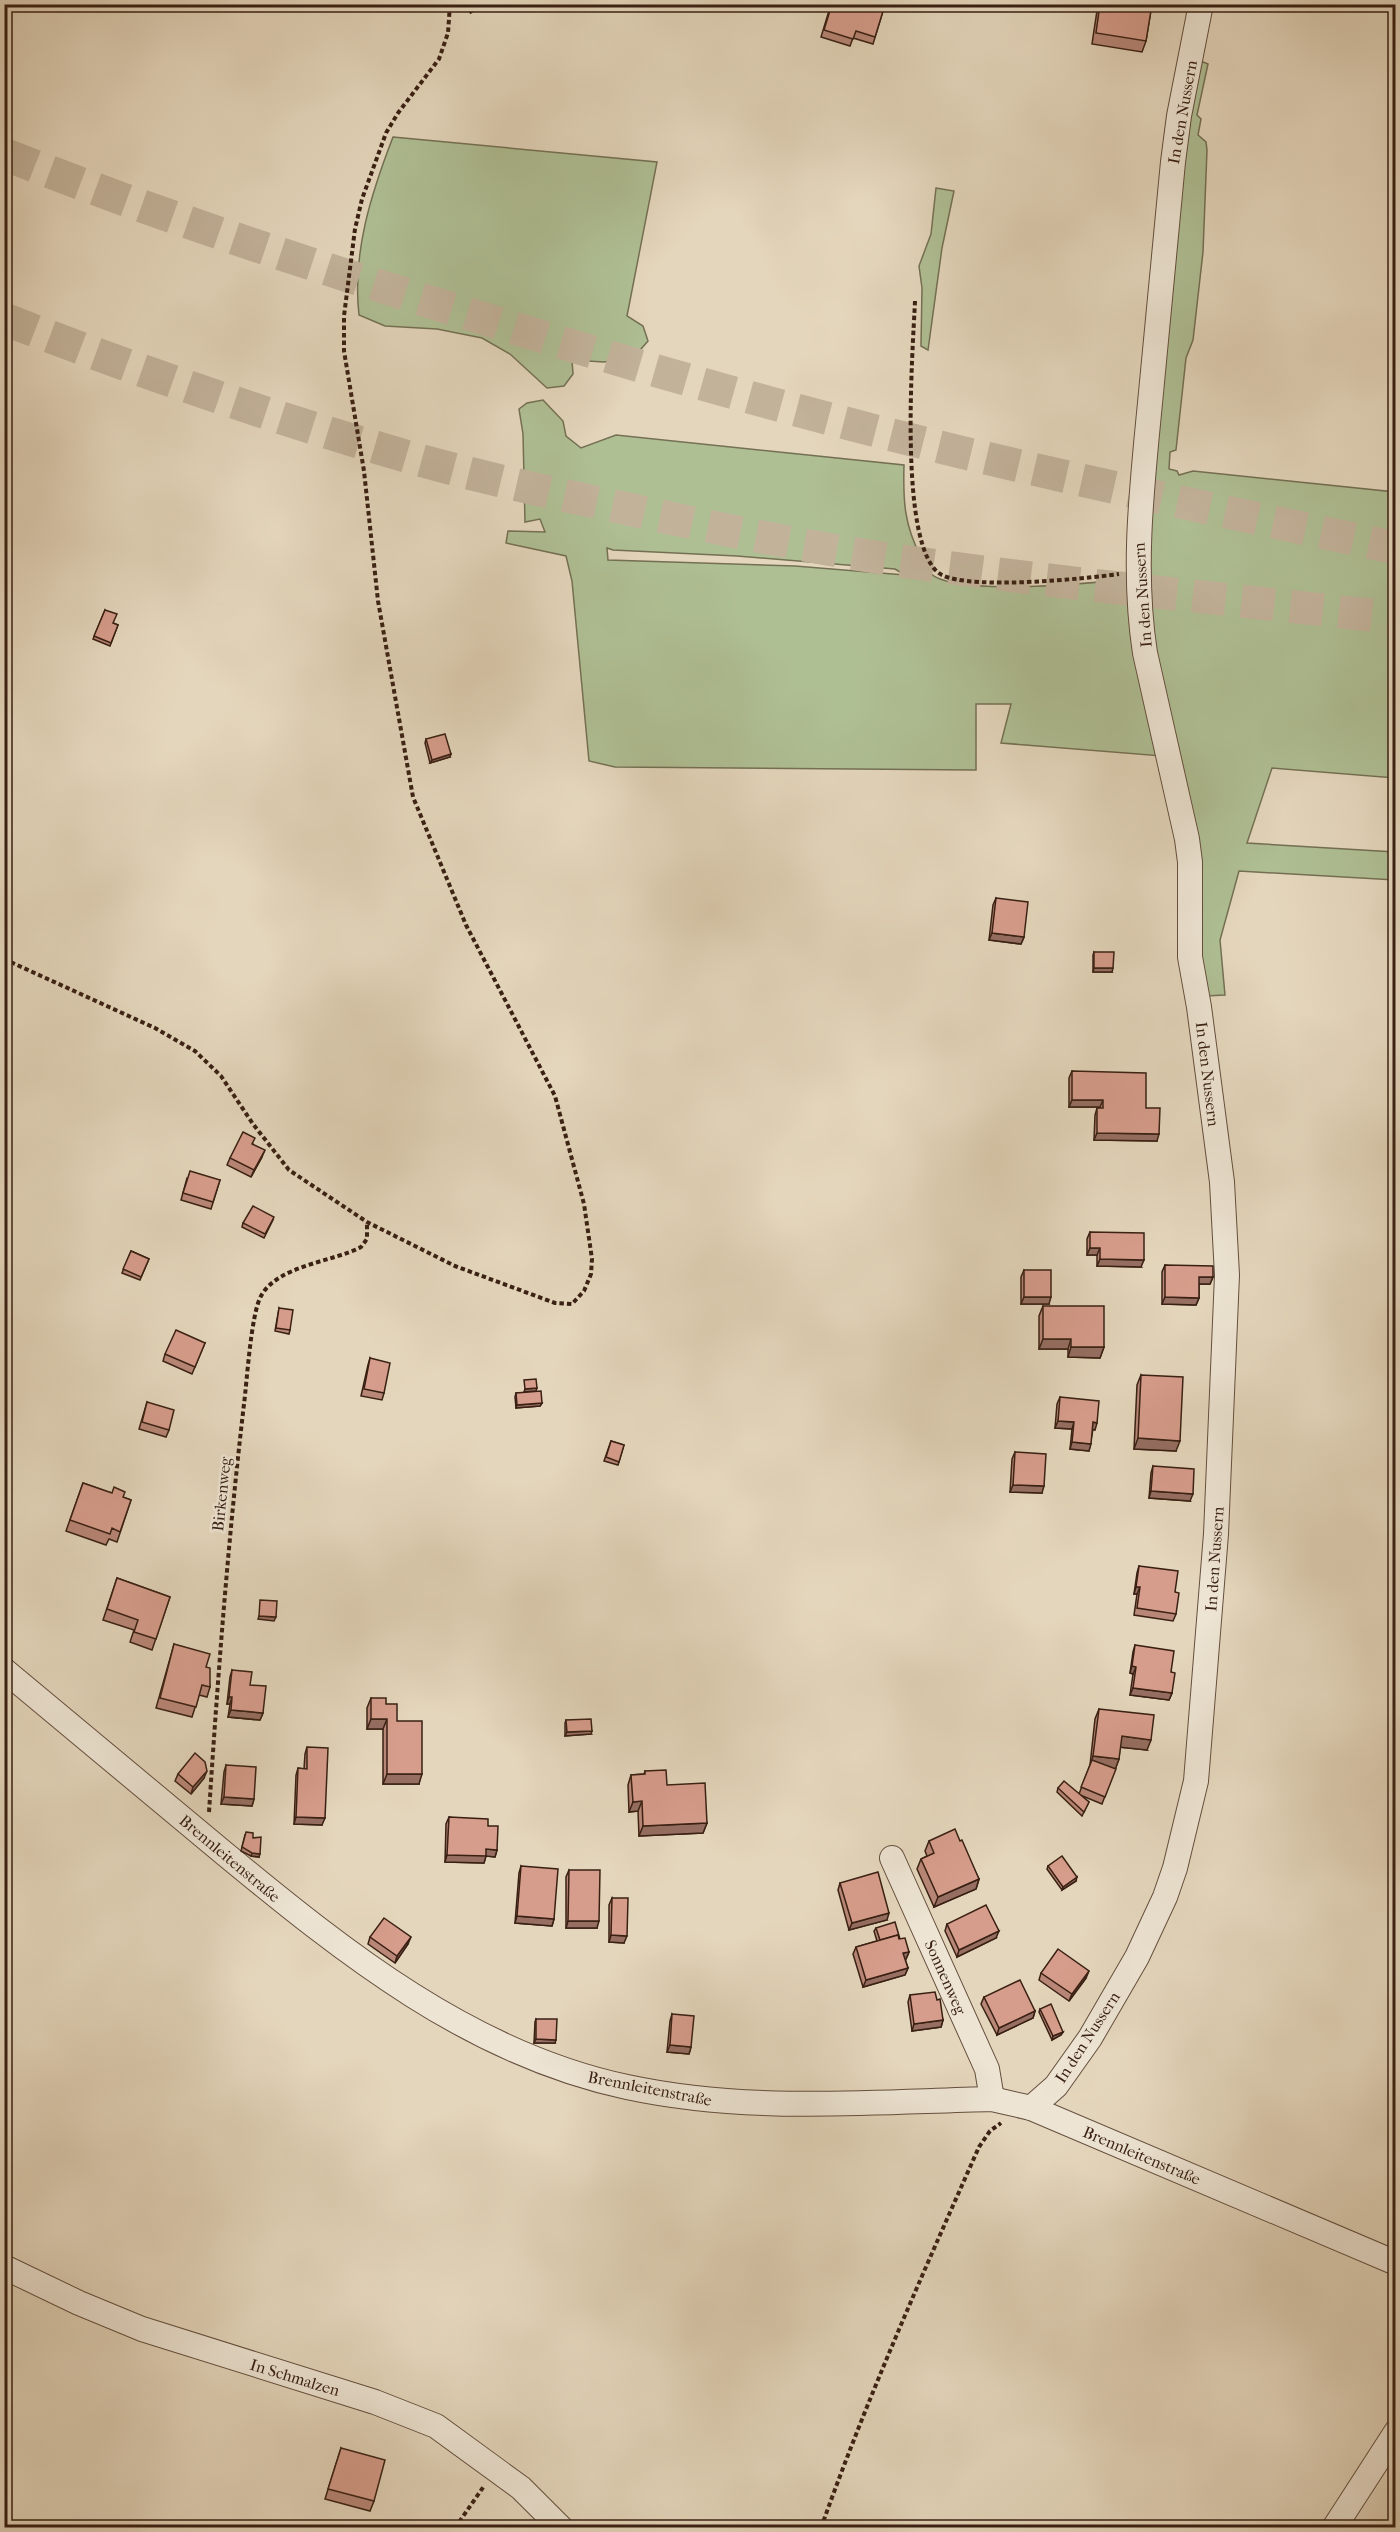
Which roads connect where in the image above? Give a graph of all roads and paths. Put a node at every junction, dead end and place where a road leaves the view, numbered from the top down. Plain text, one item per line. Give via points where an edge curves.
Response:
1 (450, 4) edge
2 (481, 4) edge
3 (1201, 4) edge
4 (466, 6) edge
5 (472, 13) dead end
6 (915, 301) dead end
7 (1137, 571) junction
8 (4, 959) edge
9 (367, 1222) junction
10 (4, 1670) edge
11 (202, 1835) junction
12 (892, 1858) dead end
13 (992, 2098) junction
14 (1031, 2108) junction
15 (1395, 2263) edge
16 (4, 2267) edge
17 (1395, 2432) edge
18 (494, 2470) junction
19 (455, 2528) edge
20 (561, 2528) edge
21 (820, 2528) edge
22 (1334, 2528) edge

1 - 9 path via 448,33 439,59 386,133 362,199 344,316 344,351 364,471 378,601 413,797 466,925 555,1096 585,1204 591,1274 579,1299 572,1304 555,1303 455,1266
2 - 4 path
3 - 7 street, In den Nussern via 1173,162
4 - 5 path
6 - 7 path via 910,417 912,482 923,543 936,571 957,579 1012,582 1092,578
7 - 14 street, In den Nussern via 1145,652 1187,839 1190,957 1222,1182 1227,1275 1215,1546 1197,1770 1175,1868 1149,1932 1113,2000 1056,2086
8 - 9 path via 189,1047 221,1076 289,1170
9 - 11 path, Birkenweg via 368,1239 361,1247 298,1268 267,1288 259,1299 231,1508 208,1821
10 - 11 street, Brennleitenstraße
11 - 13 street, Brennleitenstraße via 300,1916 384,1978 487,2037 571,2072 655,2092 760,2104
12 - 13 street, Sonnenweg via 987,2069
13 - 14 street, Brennleitenstraße
14 - 15 street, Brennleitenstraße
14 - 21 path via 1007,2118 990,2131 980,2147 891,2345
16 - 18 street, In Schmalzen via 142,2329 375,2402 436,2426
17 - 22 street
18 - 19 path
18 - 20 street, In Schmalzen via 521,2488

